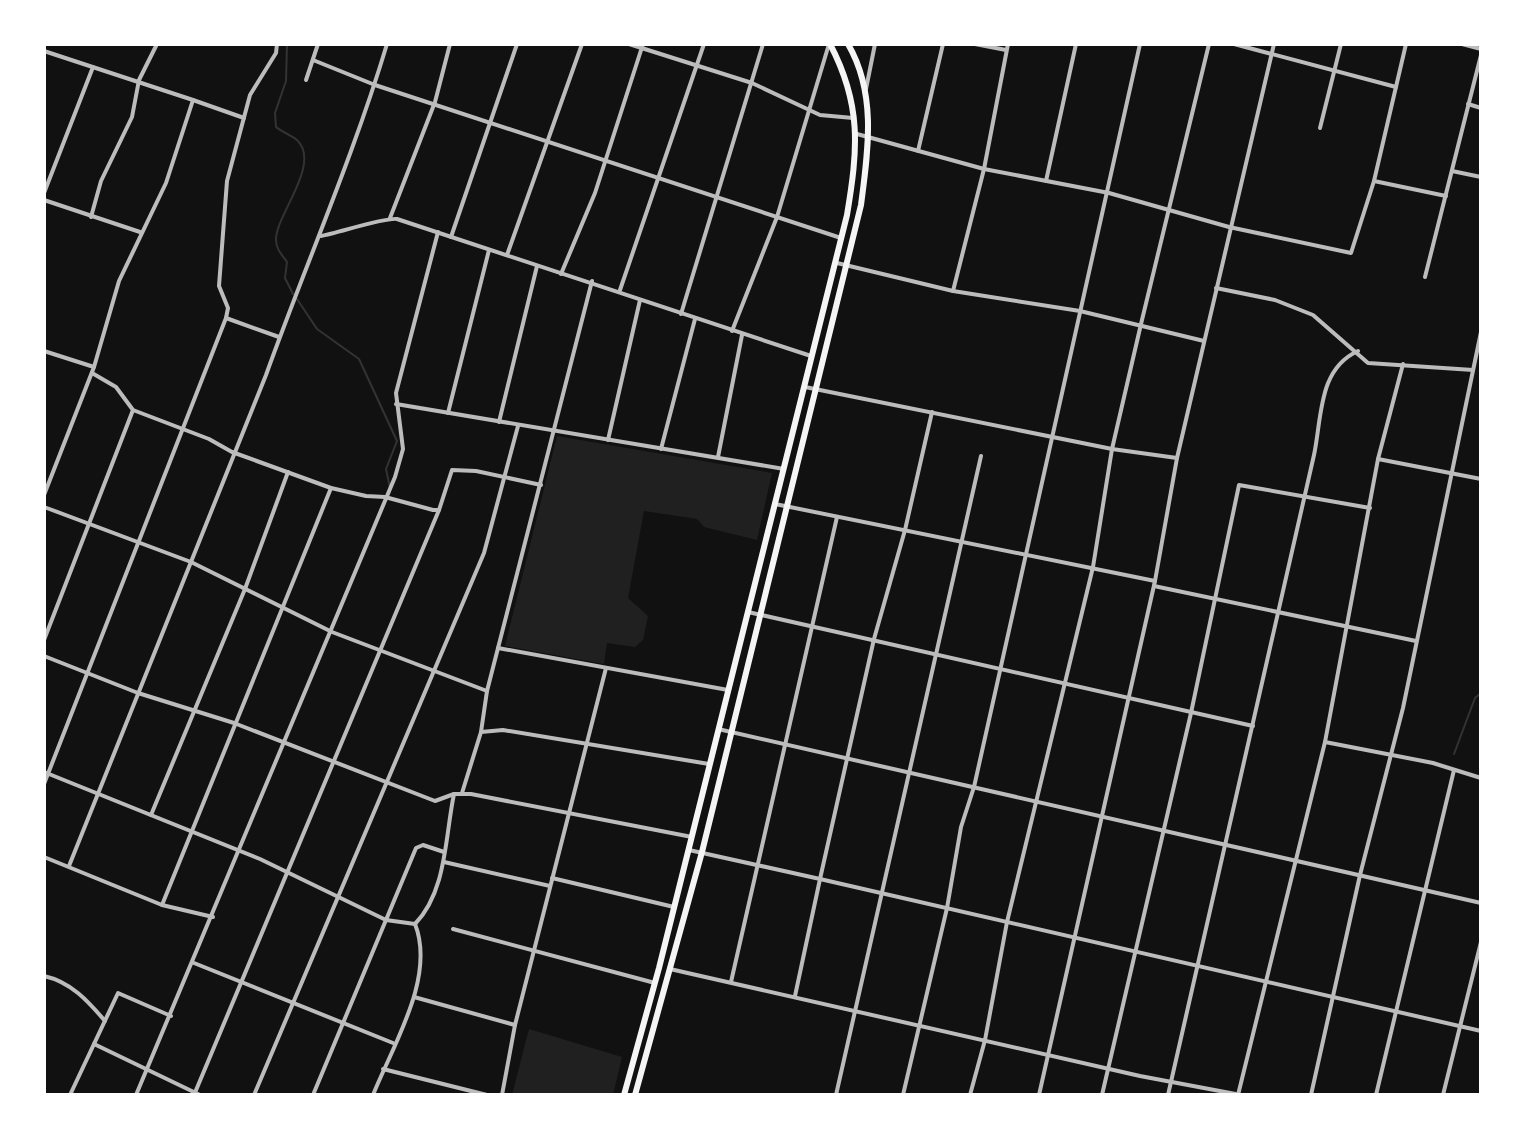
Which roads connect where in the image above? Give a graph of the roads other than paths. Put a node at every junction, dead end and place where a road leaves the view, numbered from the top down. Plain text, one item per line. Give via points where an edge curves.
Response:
1 (157, 44) edge
2 (277, 44) edge
3 (318, 44) edge
4 (387, 44) edge
5 (450, 44) edge
6 (517, 44) edge
7 (582, 44) edge
8 (629, 44) edge
9 (704, 44) edge
10 (763, 44) edge
11 (829, 44) edge
12 (848, 44) edge
13 (875, 44) edge
14 (943, 44) edge
15 (975, 44) edge
16 (1076, 44) edge
17 (1140, 44) edge
18 (1209, 44) edge
19 (1234, 44) edge
20 (1274, 44) edge
21 (1341, 44) edge
22 (1406, 44) edge
23 (1462, 44) edge
24 (642, 47) edge
25 (1007, 47) edge
26 (1481, 49) edge
27 (44, 51) edge
28 (1271, 55) junction
29 (1481, 55) edge
30 (313, 60) junction
31 (93, 67) junction
32 (696, 67) junction
33 (1335, 71) junction
34 (139, 80) junction
35 (306, 80) dead end
36 (752, 83) junction
37 (375, 85) junction
38 (1396, 87) junction
39 (865, 93) junction
40 (193, 100) junction
41 (435, 102) junction
42 (1468, 104) junction
43 (1481, 108) edge
44 (807, 111) junction
45 (245, 118) junction
46 (855, 118) junction
47 (491, 120) junction
48 (1320, 128) dead end
49 (857, 134) junction
50 (869, 138) junction
51 (547, 141) junction
52 (918, 152) junction
53 (606, 162) junction
54 (984, 169) junction
55 (1452, 171) junction
56 (1481, 177) edge
57 (658, 179) junction
58 (1046, 181) junction
59 (1374, 181) junction
60 (44, 193) edge
61 (1109, 193) junction
62 (1446, 196) junction
63 (718, 198) junction
64 (44, 200) edge
65 (1169, 211) junction
66 (91, 217) junction
67 (777, 217) junction
68 (390, 218) junction
69 (1229, 227) junction
70 (140, 232) junction
71 (438, 232) junction
72 (320, 237) junction
73 (451, 237) junction
74 (841, 239) junction
75 (489, 250) junction
76 (507, 255) junction
77 (837, 263) junction
78 (537, 265) junction
79 (848, 267) junction
80 (561, 274) junction
81 (1425, 277) dead end
82 (592, 281) junction
83 (1216, 288) junction
84 (620, 290) junction
85 (953, 291) junction
86 (640, 300) junction
87 (1080, 311) junction
88 (681, 314) junction
89 (226, 318) junction
90 (695, 319) junction
91 (1141, 324) junction
92 (732, 331) junction
93 (1481, 332) edge
94 (742, 335) junction
95 (279, 337) junction
96 (1204, 341) junction
97 (44, 351) edge
98 (1358, 351) junction
99 (813, 356) junction
100 (1403, 364) junction
101 (93, 370) junction
102 (1473, 370) junction
103 (1473, 377) junction
104 (1481, 379) edge
105 (805, 387) junction
106 (816, 390) junction
107 (396, 404) junction
108 (133, 410) junction
109 (932, 412) junction
110 (448, 413) junction
111 (499, 422) junction
112 (518, 426) junction
113 (183, 430) junction
114 (556, 432) junction
115 (1050, 435) junction
116 (608, 440) junction
117 (661, 449) junction
118 (1112, 449) junction
119 (232, 452) junction
120 (981, 456) dead end
121 (718, 457) junction
122 (1177, 458) junction
123 (1378, 459) junction
124 (784, 469) junction
125 (288, 472) junction
126 (1453, 473) junction
127 (506, 478) junction
128 (1481, 479) edge
129 (541, 485) junction
130 (331, 488) junction
131 (44, 495) edge
132 (1302, 496) junction
133 (385, 497) junction
134 (775, 504) junction
135 (788, 506) junction
136 (44, 507) edge
137 (1370, 508) junction
138 (439, 510) junction
139 (837, 517) junction
140 (89, 523) junction
141 (905, 530) junction
142 (963, 541) junction
143 (139, 543) junction
144 (1027, 554) junction
145 (191, 562) junction
146 (1093, 567) junction
147 (1154, 584) junction
148 (245, 589) junction
149 (1215, 599) junction
150 (280, 608) junction
151 (1278, 611) junction
152 (748, 612) junction
153 (762, 614) junction
154 (811, 625) junction
155 (1347, 626) junction
156 (332, 632) junction
157 (874, 639) junction
158 (44, 640) edge
159 (1416, 641) junction
160 (498, 648) junction
161 (380, 652) junction
162 (938, 653) junction
163 (44, 656) edge
164 (1001, 667) junction
165 (606, 668) junction
166 (435, 672) junction
167 (86, 674) junction
168 (1065, 682) junction
169 (729, 690) junction
170 (487, 691) junction
171 (138, 693) junction
172 (1129, 698) junction
173 (194, 710) junction
174 (1191, 713) junction
175 (234, 723) junction
176 (1253, 726) junction
177 (718, 729) junction
178 (481, 732) junction
179 (732, 732) junction
180 (284, 742) junction
181 (1325, 742) junction
182 (588, 743) junction
183 (783, 743) junction
184 (1391, 755) junction
185 (848, 758) junction
186 (334, 762) junction
187 (709, 764) junction
188 (1454, 770) junction
189 (910, 772) junction
190 (46, 773) edge
191 (1481, 778) edge
192 (385, 781) junction
193 (44, 784) edge
194 (974, 787) junction
195 (462, 793) junction
196 (98, 794) junction
197 (454, 794) junction
198 (1036, 801) junction
199 (570, 812) junction
200 (151, 815) junction
201 (1102, 816) junction
202 (191, 830) junction
203 (1163, 830) junction
204 (692, 837) junction
205 (1226, 844) junction
206 (689, 850) junction
207 (240, 851) junction
208 (444, 852) junction
209 (702, 852) junction
210 (44, 857) edge
211 (1295, 860) junction
212 (444, 862) junction
213 (756, 864) junction
214 (69, 866) junction
215 (290, 873) junction
216 (1360, 875) junction
217 (552, 878) junction
218 (820, 879) junction
219 (550, 886) junction
220 (1423, 890) junction
221 (883, 893) junction
222 (340, 894) junction
223 (1481, 903) edge
224 (162, 905) junction
225 (674, 907) junction
226 (947, 908) junction
227 (213, 917) junction
228 (386, 920) junction
229 (1007, 922) junction
230 (415, 924) junction
231 (453, 929) dead end
232 (1072, 938) junction
233 (1481, 942) edge
234 (535, 949) junction
235 (1134, 954) junction
236 (194, 963) junction
237 (1198, 968) junction
238 (670, 969) junction
239 (44, 976) edge
240 (243, 981) junction
241 (655, 983) junction
242 (731, 983) junction
243 (1266, 983) junction
244 (1334, 995) junction
245 (795, 996) junction
246 (414, 997) junction
247 (293, 1003) junction
248 (856, 1010) junction
249 (1396, 1012) junction
250 (171, 1016) junction
251 (105, 1021) junction
252 (515, 1025) junction
253 (919, 1025) junction
254 (344, 1026) junction
255 (1461, 1027) junction
256 (1481, 1031) edge
257 (985, 1040) junction
258 (393, 1043) junction
259 (94, 1044) junction
260 (1049, 1055) junction
261 (1107, 1068) junction
262 (383, 1069) junction
263 (147, 1070) junction
264 (1170, 1082) junction
265 (197, 1094) edge
266 (70, 1095) edge
267 (136, 1095) edge
268 (254, 1095) edge
269 (313, 1095) edge
270 (373, 1095) edge
271 (487, 1095) edge
272 (502, 1095) edge
273 (624, 1095) edge
274 (635, 1095) edge
275 (836, 1095) edge
276 (903, 1095) edge
277 (970, 1095) edge
278 (1039, 1095) edge
279 (1102, 1095) edge
280 (1168, 1095) edge
281 (1239, 1095) edge
282 (1311, 1095) edge
283 (1376, 1095) edge
284 (1443, 1095) edge

1 - 34 street
2 - 45 street via 250,95
3 - 30 street
4 - 37 street
5 - 41 street
6 - 47 street
7 - 51 street
8 - 24 street
9 - 32 street
10 - 36 street
11 - 44 street
11 - 46 main road via 844,71
12 - 39 main road
13 - 39 street
14 - 52 street
15 - 25 street
16 - 58 street
17 - 61 street
18 - 65 street
19 - 28 street
20 - 28 street
21 - 33 street
22 - 38 street
23 - 26 street
24 - 32 street
24 - 53 street
25 - 54 street
27 - 31 street
28 - 33 street
28 - 69 street
29 - 42 street
30 - 35 street
30 - 37 street
31 - 34 street
31 - 60 street
32 - 36 street
32 - 57 street
33 - 38 street
33 - 48 street
34 - 40 street
34 - 66 street via 132,117 101,181
36 - 44 street
36 - 63 street
37 - 41 street
37 - 72 street
38 - 59 street
39 - 50 main road
40 - 45 street
40 - 70 street via 166,183
41 - 47 street
41 - 68 street
42 - 43 street
42 - 55 street
44 - 46 street
44 - 67 street
45 - 89 street via 224,203 219,286 228,308
46 - 49 main road
47 - 51 street
47 - 73 street
49 - 50 street
49 - 74 main road
50 - 52 street
50 - 79 main road
51 - 53 street
51 - 76 street
52 - 54 street
53 - 57 street
53 - 80 street
54 - 58 street
54 - 85 street
55 - 56 street
55 - 62 street
57 - 63 street
57 - 84 street
58 - 61 street
59 - 62 street
59 - 69 street via 1351,253
61 - 65 street
61 - 87 street
62 - 81 street
63 - 67 street
63 - 88 street
64 - 66 street
65 - 69 street
65 - 91 street
66 - 70 street
67 - 74 street
67 - 92 street
68 - 71 street
68 - 72 street
69 - 83 street
70 - 101 street via 119,281
71 - 73 street
71 - 107 street
72 - 95 street
73 - 75 street
74 - 77 main road
75 - 76 street
75 - 110 street
76 - 78 street
77 - 79 street
77 - 99 main road
78 - 80 street
78 - 111 street
79 - 85 street
79 - 106 main road
80 - 82 street
82 - 84 street
82 - 114 street
83 - 96 street
83 - 98 street via 1275,300 1313,315
84 - 86 street
85 - 87 street
86 - 88 street
86 - 116 street
87 - 91 street
87 - 115 street
88 - 90 street
89 - 95 street
89 - 113 street
90 - 92 street
90 - 117 street
91 - 96 street
91 - 118 street
92 - 94 street
93 - 102 street
94 - 99 street
94 - 121 street
95 - 119 street
96 - 122 street
97 - 101 street
98 - 100 street via 1368,363
98 - 132 street via 1343,358 1326,382
99 - 105 main road
100 - 102 street
100 - 123 street
101 - 108 street via 116,387
101 - 131 street
102 - 103 street
103 - 104 street
103 - 126 street
105 - 106 street
105 - 124 main road
106 - 109 street
106 - 135 main road
107 - 110 street
107 - 133 street via 403,449
108 - 113 street
108 - 140 street
109 - 115 street
109 - 141 street
110 - 111 street
111 - 112 street
112 - 114 street
112 - 127 street
113 - 119 street
113 - 143 street
114 - 116 street
114 - 129 street
115 - 118 street
115 - 144 street
116 - 117 street
117 - 121 street
118 - 122 street
118 - 146 street
119 - 125 street
119 - 145 street
120 - 142 street
121 - 124 street
122 - 147 street
123 - 126 street
123 - 137 street
124 - 134 main road
125 - 130 street
125 - 148 street
126 - 128 street
126 - 159 street
127 - 129 street
127 - 138 street via 452,470
127 - 166 street via 484,553
129 - 160 street
130 - 133 street
130 - 150 street
132 - 137 street
132 - 149 street via 1239,485
132 - 151 street
133 - 138 street
133 - 156 street
134 - 135 street
134 - 152 main road
135 - 139 street
135 - 153 main road
136 - 140 street
137 - 155 street
138 - 161 street
139 - 141 street
139 - 154 street
140 - 143 street
140 - 158 street
141 - 142 street
141 - 157 street
142 - 144 street
142 - 162 street
143 - 145 street
143 - 167 street
144 - 146 street
144 - 164 street
145 - 148 street
145 - 171 street
146 - 147 street
146 - 168 street
147 - 149 street
147 - 172 street
148 - 150 street
148 - 173 street
149 - 151 street
149 - 174 street
150 - 156 street
150 - 175 street
151 - 155 street
151 - 176 street
152 - 153 street
152 - 169 main road
153 - 154 street
153 - 179 main road
154 - 157 street
154 - 183 street
155 - 159 street
155 - 181 street
156 - 161 street
156 - 180 street
157 - 162 street
157 - 185 street
159 - 184 street
160 - 165 street
160 - 170 street
161 - 166 street
161 - 186 street
162 - 164 street
162 - 189 street
163 - 167 street
164 - 168 street
164 - 194 street
165 - 169 street
165 - 182 street
166 - 170 street
166 - 192 street
167 - 171 street
167 - 190 street
168 - 172 street
168 - 198 street
169 - 177 main road
170 - 178 street
171 - 173 street
171 - 196 street
172 - 174 street
172 - 201 street
173 - 175 street
173 - 200 street
174 - 176 street
174 - 203 street
175 - 180 street
175 - 202 street
176 - 205 street
177 - 179 street
177 - 187 main road
178 - 182 street via 503,730
178 - 195 street
179 - 183 street
179 - 209 main road
180 - 186 street
180 - 207 street
181 - 184 street
181 - 211 street
182 - 187 street
182 - 199 street
183 - 185 street
183 - 213 street
184 - 188 street
184 - 216 street
185 - 189 street
185 - 218 street
186 - 192 street
186 - 215 street
187 - 204 main road
188 - 191 street
188 - 220 street
189 - 194 street
189 - 221 street
190 - 193 street
190 - 196 street
192 - 197 street via 435,801
192 - 222 street
194 - 198 street
194 - 226 street
195 - 197 street
195 - 199 street
196 - 200 street
196 - 214 street
197 - 208 street
198 - 201 street
198 - 229 street
199 - 204 street
199 - 217 street
200 - 202 street
201 - 203 street
201 - 232 street
202 - 207 street
202 - 224 street
203 - 205 street
203 - 235 street
204 - 206 main road
205 - 211 street
205 - 237 street
206 - 209 street
206 - 225 main road
207 - 215 street
207 - 227 street
208 - 212 street
208 - 228 street via 416,848
209 - 213 street
209 - 238 main road
210 - 214 street
211 - 216 street
211 - 243 street
212 - 219 street
212 - 230 street
213 - 218 street
213 - 242 street
214 - 224 street
215 - 222 street
215 - 240 street
216 - 220 street
216 - 244 street
217 - 219 street
217 - 225 street
218 - 221 street
218 - 245 street
219 - 234 street
220 - 223 street
220 - 249 street
221 - 226 street
221 - 248 street
222 - 228 street
222 - 247 street
224 - 227 street
225 - 241 main road
226 - 229 street
226 - 253 street
227 - 236 street
228 - 230 street
228 - 254 street
229 - 232 street
229 - 257 street
230 - 246 street via 422,956
231 - 234 street
232 - 235 street
232 - 260 street
233 - 255 street
234 - 241 street
234 - 252 street
235 - 237 street
235 - 261 street
236 - 240 street
236 - 250 street
237 - 243 street
237 - 264 street
238 - 242 street
238 - 274 main road
239 - 251 street via 87,998
240 - 247 street
240 - 265 street
241 - 273 main road
242 - 245 street
243 - 244 street
243 - 281 street
244 - 249 street
244 - 282 street
245 - 248 street
246 - 252 street
246 - 258 street
247 - 254 street
247 - 268 street
248 - 253 street
248 - 275 street
249 - 255 street
249 - 283 street
250 - 251 street via 118,993
250 - 263 street
251 - 259 street
252 - 272 street
253 - 257 street
253 - 276 street
254 - 258 street
254 - 269 street
255 - 256 street
255 - 284 street
257 - 260 street
257 - 277 street
258 - 262 street
259 - 263 street
259 - 266 street
260 - 261 street
260 - 278 street
261 - 264 street
261 - 279 street
262 - 270 street
262 - 271 street
263 - 265 street
263 - 267 street
264 - 280 street
264 - 281 street

